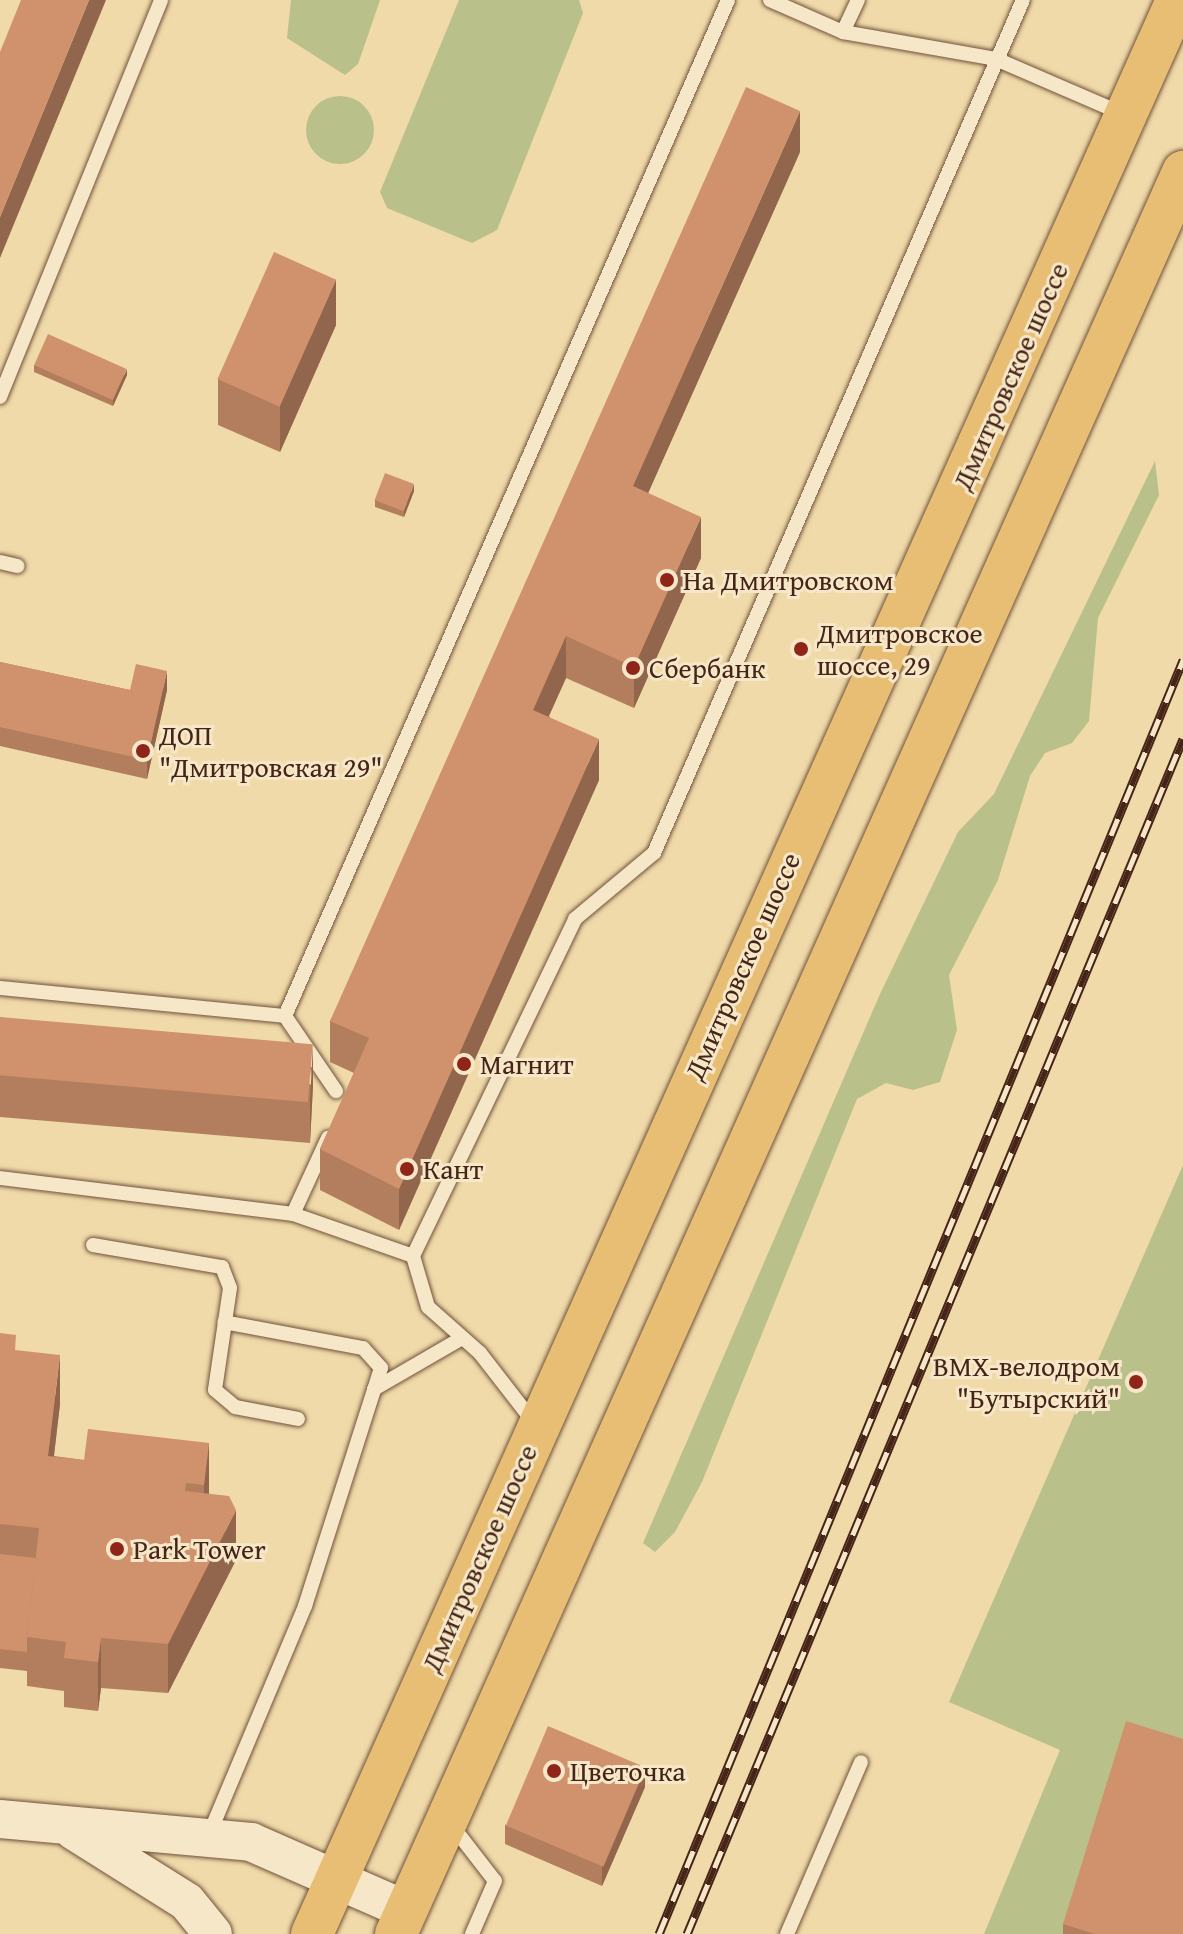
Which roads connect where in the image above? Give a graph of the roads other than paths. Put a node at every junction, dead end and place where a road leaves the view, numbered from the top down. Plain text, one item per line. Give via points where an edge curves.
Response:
1 (161, 0) edge
2 (728, 0) edge
3 (770, 0) edge
4 (858, 0) edge
5 (1023, 0) edge
6 (1177, 0) edge
7 (843, 32) junction
8 (996, 59) junction
9 (1126, 116) junction
10 (1183, 172) edge
11 (0, 397) edge
12 (0, 562) edge
13 (18, 566) dead end
14 (0, 988) edge
15 (285, 1016) junction
16 (336, 1091) dead end
17 (333, 1126) edge
18 (0, 1178) edge
19 (293, 1214) junction
20 (93, 1245) dead end
21 (413, 1256) junction
22 (224, 1322) junction
23 (462, 1338) junction
24 (374, 1389) junction
25 (298, 1419) dead end
26 (538, 1427) junction
27 (861, 1762) dead end
28 (0, 1819) edge
29 (447, 1819) junction
30 (65, 1825) junction
31 (207, 1837) junction
32 (335, 1879) junction
33 (401, 1922) edge
34 (213, 1934) edge
35 (312, 1934) edge
36 (472, 1934) edge
37 (787, 1934) edge

1 - 11 lane
2 - 15 lane
3 - 7 lane
4 - 7 lane
5 - 8 lane
6 - 9 main road, Дмитровское шоссе
7 - 8 lane
8 - 9 lane
8 - 21 lane via 902,293 654,853 575,919
9 - 26 main road, Дмитровское шоссе
10 - 29 main road
12 - 13 lane
14 - 15 lane
15 - 16 lane
17 - 19 lane
18 - 19 lane
19 - 21 lane
20 - 22 lane via 222,1267 230,1280
21 - 23 lane via 428,1307
22 - 24 lane via 371,1351 381,1368
22 - 25 lane via 213,1383 220,1398
23 - 24 lane
23 - 26 lane
24 - 31 lane via 305,1606
26 - 32 main road, Дмитровское шоссе
27 - 37 lane
28 - 30 street
29 - 33 main road
29 - 36 lane via 495,1881
30 - 31 street
30 - 34 street via 187,1902
31 - 32 street via 251,1842
32 - 33 street
32 - 35 main road, Дмитровское шоссе

